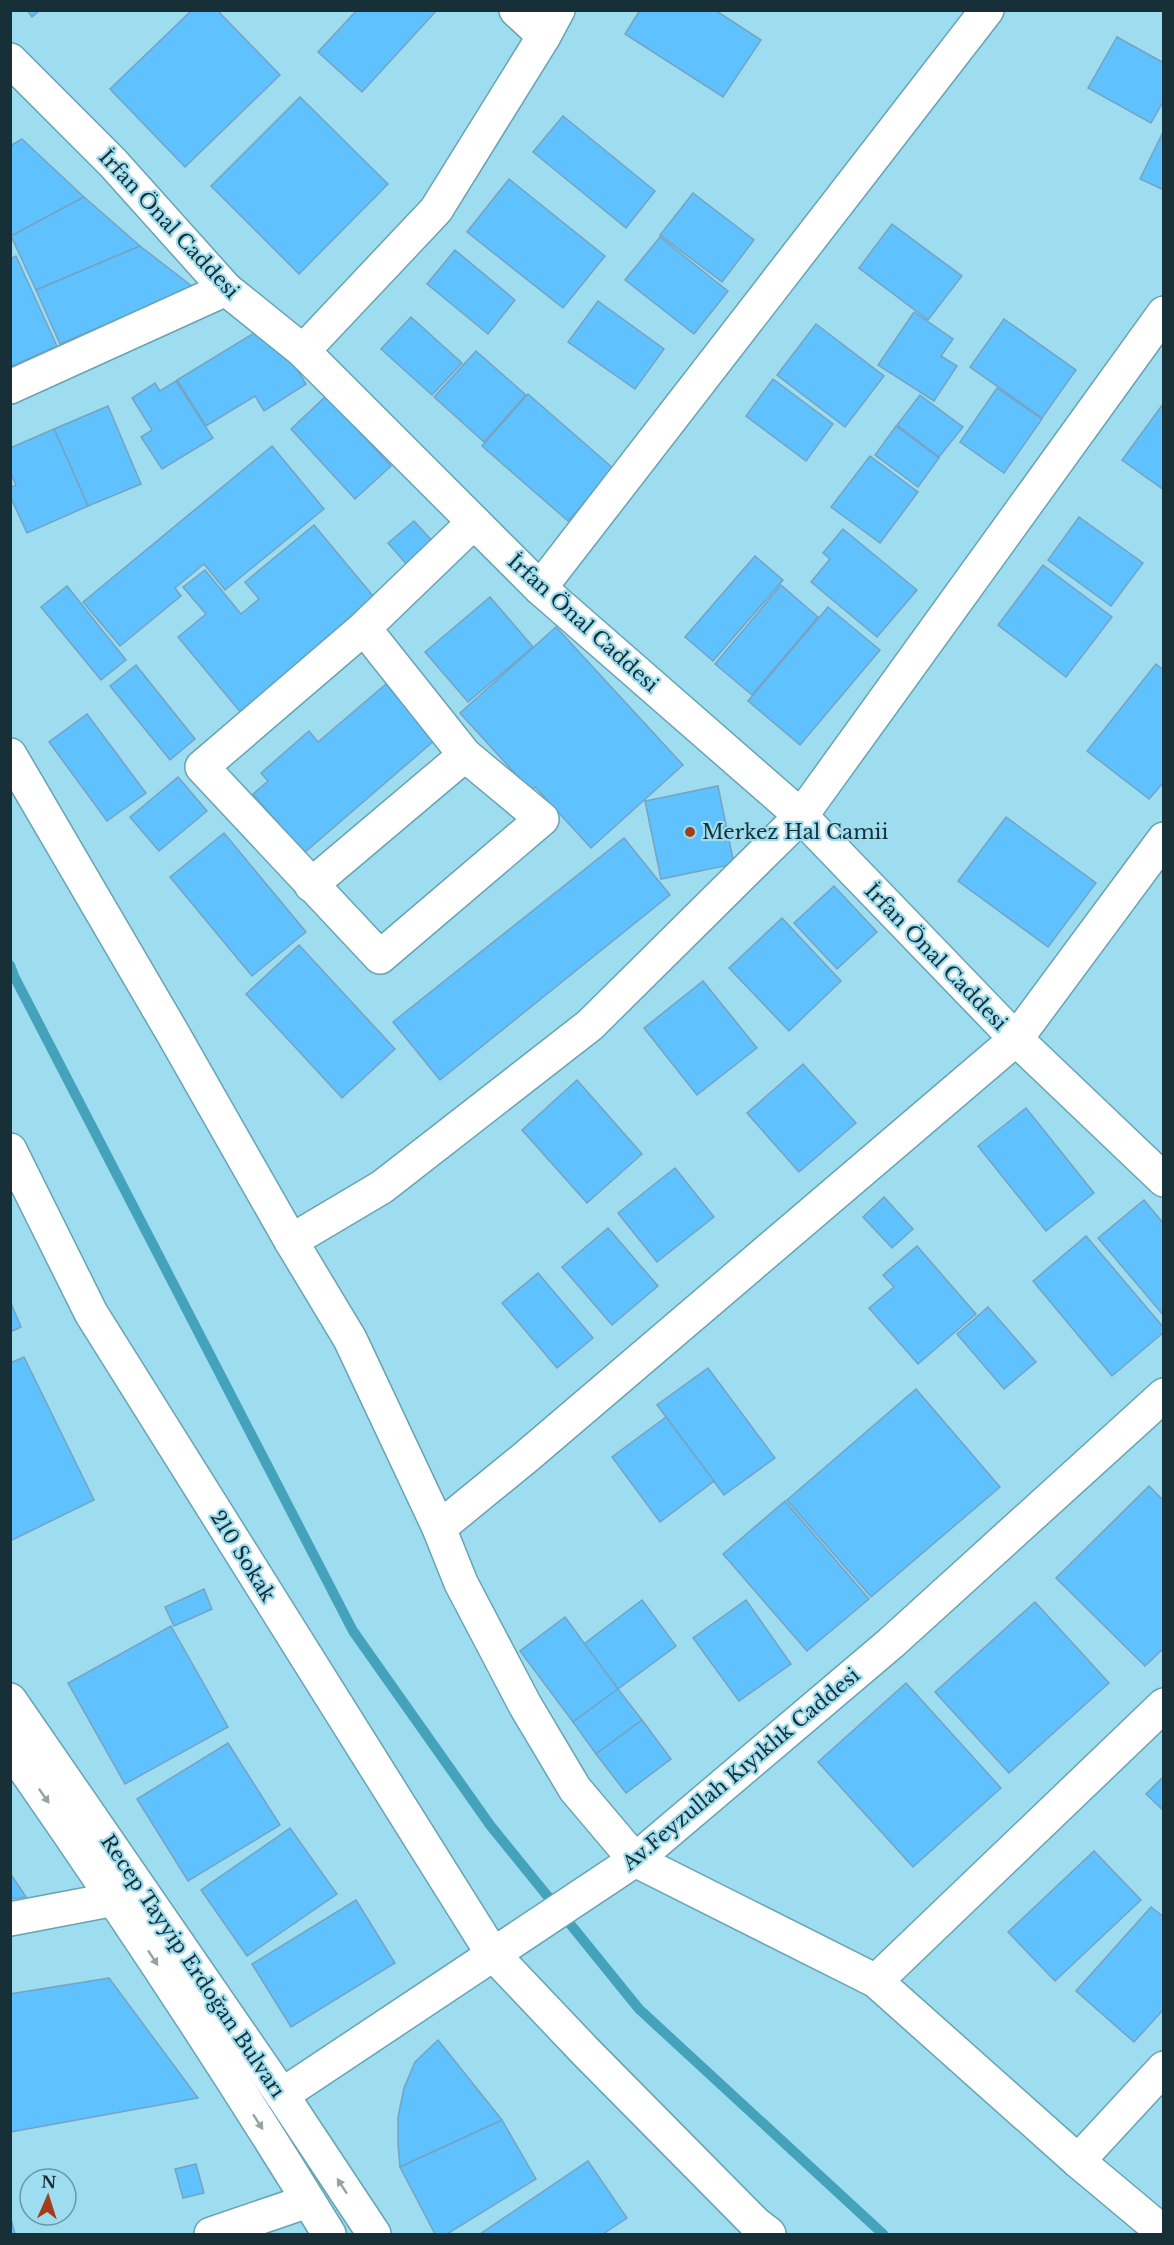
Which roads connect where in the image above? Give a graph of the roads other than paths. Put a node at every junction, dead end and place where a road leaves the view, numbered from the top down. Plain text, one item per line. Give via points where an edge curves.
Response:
1 (516, 10) edge
2 (987, 10) edge
3 (551, 23) edge
4 (14, 70) edge
5 (226, 289) junction
6 (1164, 313) edge
7 (303, 351) junction
8 (10, 387) edge
9 (474, 522) junction
10 (540, 588) junction
11 (364, 628) junction
12 (10, 755) edge
13 (465, 755) junction
14 (801, 816) junction
15 (1164, 839) edge
16 (311, 885) junction
17 (1016, 1040) junction
18 (10, 1150) edge
19 (1164, 1180) edge
20 (291, 1241) junction
21 (1164, 1395) edge
22 (439, 1528) junction
23 (10, 1700) edge
24 (1164, 1705) edge
25 (10, 1748) edge
26 (635, 1860) junction
27 (115, 1899) junction
28 (10, 1919) edge
29 (492, 1953) junction
30 (876, 1981) junction
31 (1164, 2068) edge
32 (282, 2095) junction
33 (1078, 2161) junction
34 (308, 2201) junction
35 (1164, 2233) edge
36 (211, 2235) edge
37 (328, 2235) edge
38 (374, 2235) edge
39 (769, 2235) edge

1 - 3 street
2 - 10 street
3 - 7 street via 436,210
4 - 5 street, İrfan Önal Caddesi via 113,163
5 - 7 street, İrfan Önal Caddesi
5 - 8 street
6 - 14 street
7 - 9 street, İrfan Önal Caddesi
9 - 10 street, İrfan Önal Caddesi
9 - 11 street
10 - 14 street, İrfan Önal Caddesi
11 - 13 street
11 - 16 street via 202,767
12 - 20 street
13 - 16 street
13 - 16 street via 542,819 380,957
14 - 17 street, İrfan Önal Caddesi
14 - 20 street via 590,1025 382,1187
15 - 17 street
17 - 19 street, İrfan Önal Caddesi
17 - 22 street
18 - 29 street, 210 Sokak via 91,1313
20 - 22 street via 350,1339
21 - 26 street, Av.Feyzullah Kıyıklık Caddesi via 891,1643
22 - 26 street via 461,1583 525,1705 575,1789
23 - 32 street, Recep Tayyip Erdoğan Bulvarı
24 - 30 street
25 -> 27 street, Recep Tayyip Erdoğan Bulvarı
26 - 29 street, Av.Feyzullah Kıyıklık Caddesi
26 - 30 street
27 - 28 street
27 -> 34 street, Recep Tayyip Erdoğan Bulvarı
29 - 32 street, Av.Feyzullah Kıyıklık Caddesi
29 - 39 street, 210 Sokak
30 - 33 street
31 - 33 street
38 -> 32 street, Recep Tayyip Erdoğan Bulvarı
33 - 35 street
34 - 36 street
34 - 37 street, Recep Tayyip Erdoğan Bulvarı

